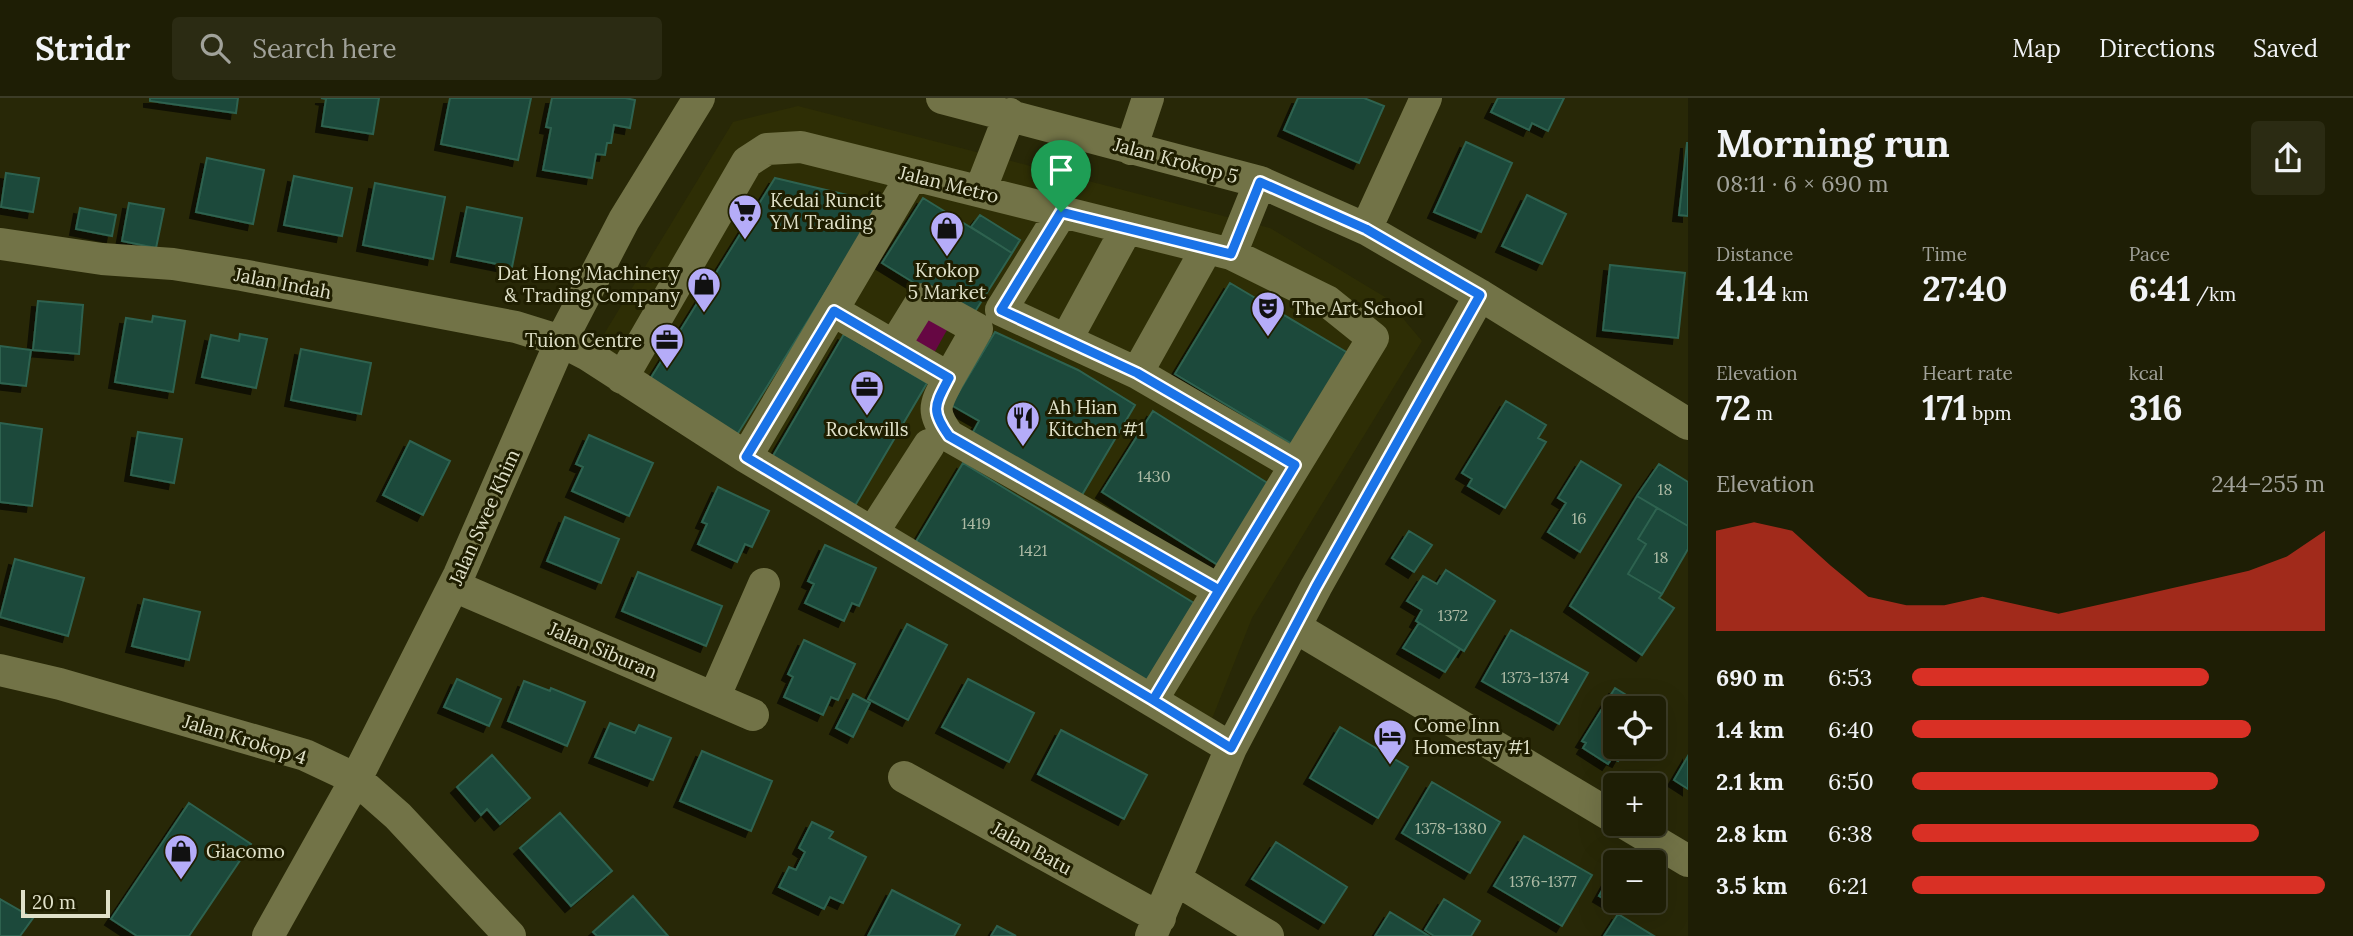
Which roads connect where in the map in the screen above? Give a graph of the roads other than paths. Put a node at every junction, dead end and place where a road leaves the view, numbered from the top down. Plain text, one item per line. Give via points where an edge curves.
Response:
1 (699, 98) edge
2 (942, 98) edge
3 (1148, 98) edge
4 (1426, 98) edge
5 (1001, 137) junction
6 (1131, 149) junction
7 (912, 175) junction
8 (980, 191) junction
9 (1252, 203) junction
10 (1061, 212) junction
11 (1127, 228) junction
12 (1366, 229) junction
13 (1, 244) edge
14 (1219, 251) junction
15 (1480, 295) junction
16 (834, 311) junction
17 (1066, 340) junction
18 (561, 341) junction
19 (894, 346) junction
20 (1137, 373) junction
21 (622, 378) junction
22 (949, 378) junction
23 (1688, 424) edge
24 (929, 445) dead end
25 (746, 457) junction
26 (1295, 465) junction
27 (873, 532) junction
28 (764, 584) dead end
29 (453, 586) junction
30 (1219, 590) junction
31 (1295, 627) junction
32 (0, 670) edge
33 (714, 698) junction
34 (1153, 700) junction
35 (753, 715) dead end
36 (1231, 748) junction
37 (904, 778) dead end
38 (356, 779) junction
39 (1603, 811) edge
40 (1646, 836) edge
41 (1688, 861) edge
42 (1175, 878) junction
43 (1156, 927) edge
44 (268, 936) edge
45 (510, 936) edge
46 (1268, 936) edge

1 - 18 street, Jalan Swee Khim via 624,220
2 - 5 street, Jalan Krokop 5
3 - 6 street
4 - 12 street
5 - 6 street, Jalan Krokop 5
5 - 8 street
6 - 9 street, Jalan Krokop 5
7 - 8 street, Jalan Metro
7 - 16 street
7 - 21 street, Jalan Metro via 801,147 767,149 747,162
8 - 10 street, Jalan Metro
9 - 12 street, Jalan Krokop 5
9 - 14 street
10 - 11 street, Jalan Metro
10 - 17 street via 1001,310
11 - 14 street, Jalan Metro
11 - 17 street
12 - 15 street, Jalan Krokop 5
13 - 18 street, Jalan Indah via 242,275 516,327
14 - 20 street
14 - 26 street, Jalan Metro via 1327,301 1373,338
15 - 23 street, Jalan Krokop 5
15 - 31 street
16 - 19 street
16 - 25 street
17 - 20 street
18 - 21 street
18 - 29 street, Jalan Swee Khim
19 - 22 street
19 - 22 street via 923,299 977,329
20 - 26 street
21 - 25 street
22 - 30 street via 937,400 936,418 949,436
24 - 27 street
25 - 27 street
26 - 30 street, Jalan Metro
27 - 34 street
28 - 33 street
29 - 33 street, Jalan Siburan
29 - 38 street, Jalan Swee Khim
30 - 34 street, Jalan Metro
31 - 36 street
31 - 39 street
32 - 38 street, Jalan Krokop 4 via 305,755
33 - 35 street, Jalan Siburan
34 - 36 street
36 - 42 street
37 - 43 street, Jalan Batu
38 - 44 street, Jalan Swee Khim
38 - 45 street, Jalan Krokop 4 via 398,816
40 - 41 street
42 - 43 street
42 - 46 street

